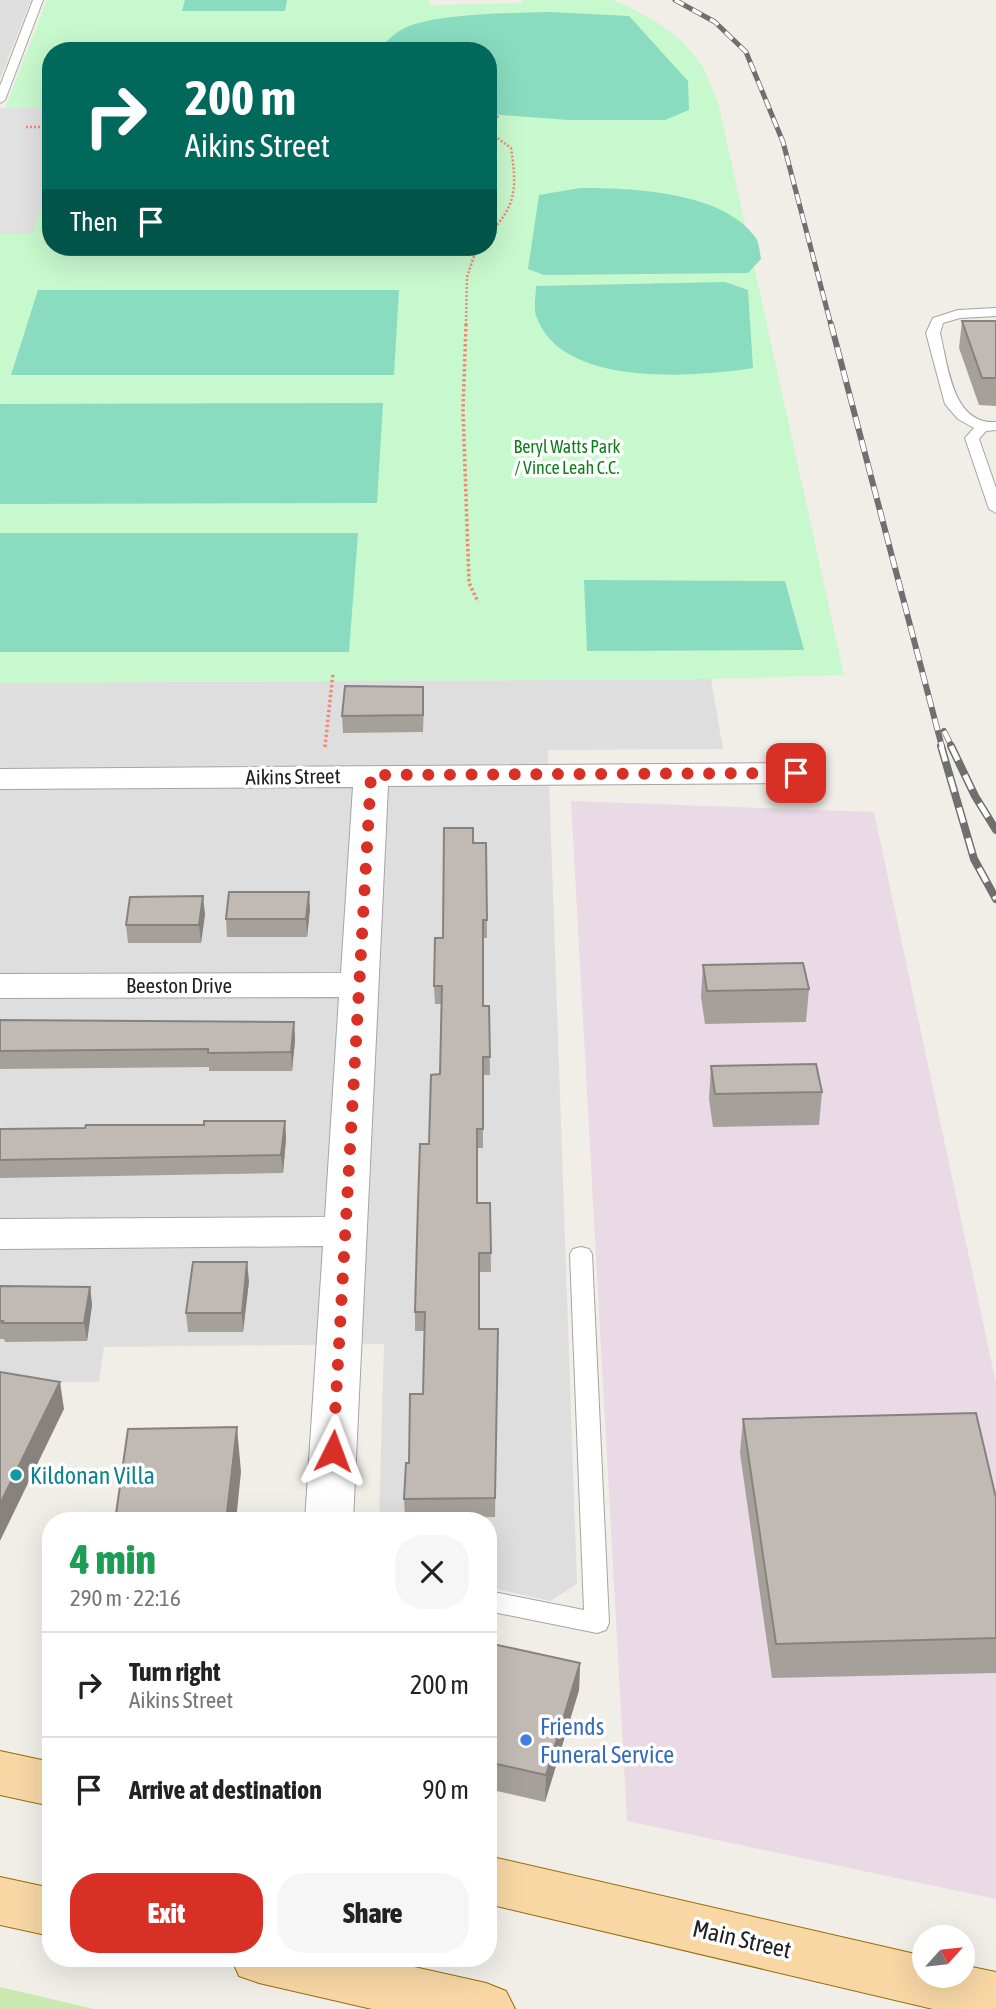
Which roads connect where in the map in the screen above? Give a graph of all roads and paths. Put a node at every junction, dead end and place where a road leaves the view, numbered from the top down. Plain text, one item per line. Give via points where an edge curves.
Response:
1 (38, 0) edge
2 (0, 100) edge
3 (499, 114) dead end
4 (497, 118) edge
5 (42, 127) edge
6 (26, 128) dead end
7 (497, 138) edge
8 (497, 224) edge
9 (472, 256) edge
10 (996, 312) edge
11 (989, 426) edge
12 (996, 509) edge
13 (478, 602) dead end
14 (333, 673) dead end
15 (796, 773) dead end
16 (371, 775) junction
17 (323, 776) junction
18 (0, 779) edge
19 (358, 985) junction
20 (0, 986) edge
21 (344, 1231) junction
22 (0, 1234) edge
23 (581, 1254) dead end
24 (329, 1512) edge
25 (497, 1603) edge
26 (0, 1773) edge
27 (42, 1782) edge
28 (497, 1882) edge
29 (0, 1901) edge
30 (42, 1910) edge
31 (311, 1967) edge
32 (996, 1998) edge
33 (486, 2009) edge

1 - 2 lane
3 - 4 path
5 - 6 path
7 - 8 path via 511,148 515,188 513,205
9 - 13 path via 467,277 463,410 469,583
10 - 11 lane via 948,317 938,321 933,333 952,404 963,416
11 - 12 lane via 972,438
14 - 17 path
15 - 16 street, Aikins Street
16 - 17 street, Aikins Street
16 - 19 street
17 - 18 street, Aikins Street
19 - 20 street, Beeston Drive
19 - 21 street
21 - 22 street
21 - 24 street
23 - 25 lane via 597,1623
26 - 27 main road
28 - 32 main road, Main Street
29 - 30 main road
31 - 33 main road

